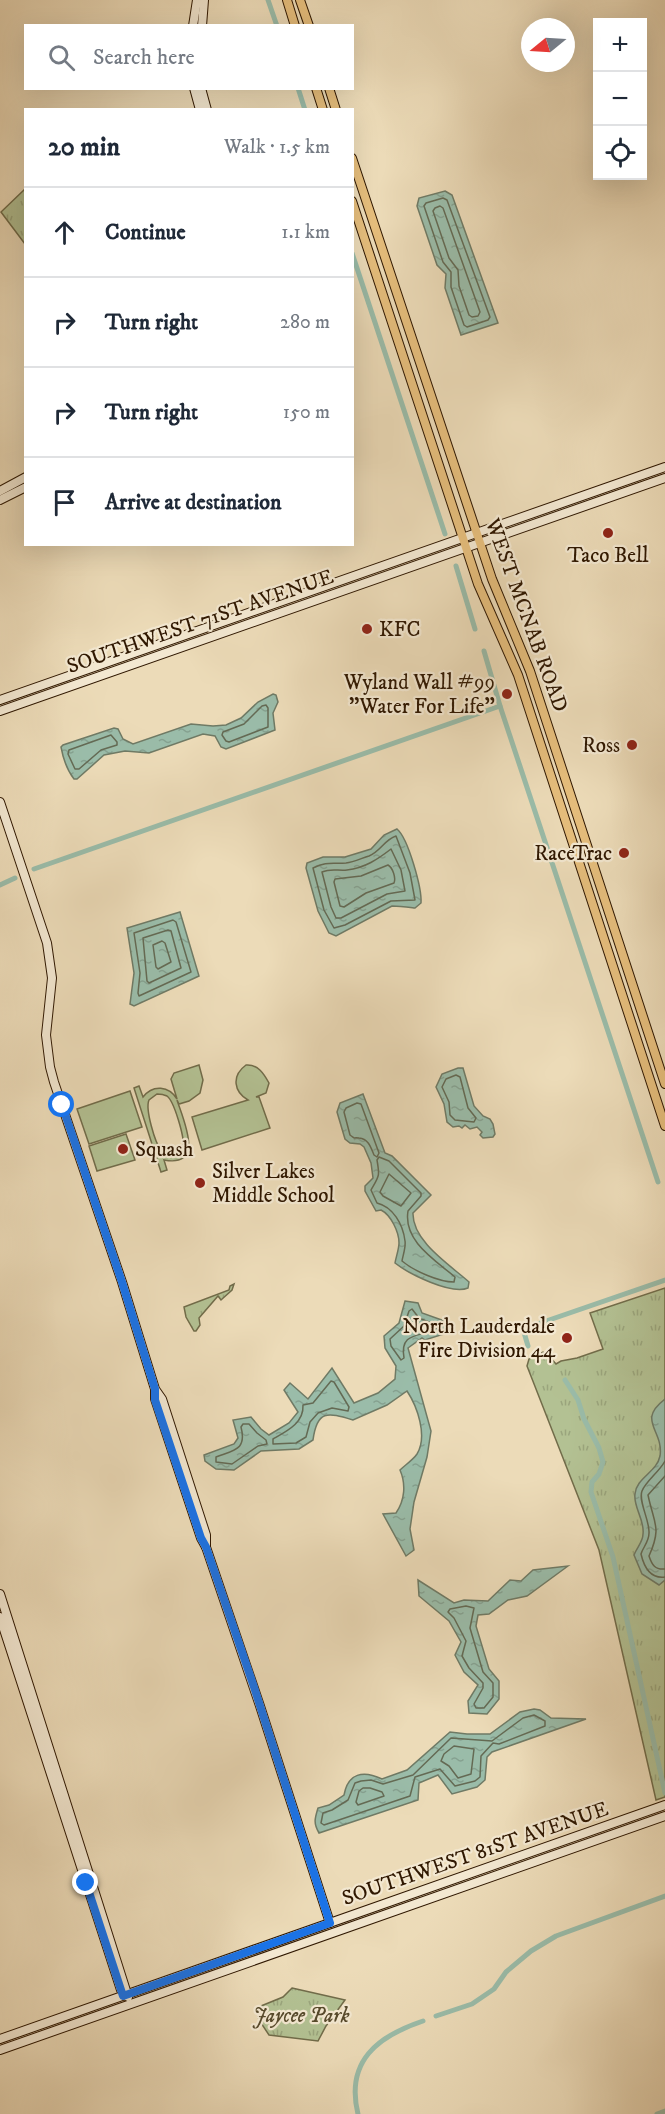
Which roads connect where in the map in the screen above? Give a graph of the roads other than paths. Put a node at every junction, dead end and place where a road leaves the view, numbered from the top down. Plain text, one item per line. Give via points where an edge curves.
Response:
1 (197, 0) edge
2 (204, 0) edge
3 (287, 0) edge
4 (300, 0) edge
5 (194, 24) edge
6 (202, 24) edge
7 (294, 24) edge
8 (308, 24) edge
9 (195, 90) edge
10 (202, 90) edge
11 (317, 90) edge
12 (330, 90) edge
13 (199, 108) edge
14 (206, 108) edge
15 (321, 108) edge
16 (335, 108) edge
17 (354, 164) edge
18 (354, 207) edge
19 (665, 467) edge
20 (24, 478) edge
21 (665, 478) edge
22 (24, 488) edge
23 (0, 491) edge
24 (0, 500) edge
25 (477, 533) junction
26 (463, 538) junction
27 (480, 543) junction
28 (466, 548) junction
29 (369, 570) junction
30 (302, 593) junction
31 (306, 604) junction
32 (212, 636) junction
33 (93, 667) junction
34 (76, 673) junction
35 (80, 682) junction
36 (58, 690) junction
37 (0, 699) edge
38 (0, 711) edge
39 (0, 802) edge
40 (665, 1084) edge
41 (665, 1126) edge
42 (0, 1594) edge
43 (0, 1617) edge
44 (665, 1805) edge
45 (665, 1816) edge
46 (330, 1923) junction
47 (125, 1995) junction
48 (129, 2004) junction
49 (0, 2039) edge
50 (0, 2050) edge

1 - 5 street
2 - 6 street
3 - 7 main road
4 - 8 main road
9 - 13 street
10 - 14 street
11 - 15 main road
12 - 16 main road
17 - 25 main road, WEST MCNAB ROAD
18 - 26 main road, WEST MCNAB ROAD
19 - 25 street, SOUTHWEST 71ST AVENUE
20 - 23 street
21 - 27 street, SOUTHWEST 71ST AVENUE
22 - 24 street
25 - 26 street, SOUTHWEST 71ST AVENUE
25 - 27 main road, WEST MCNAB ROAD
26 - 28 main road, WEST MCNAB ROAD
26 - 29 street, SOUTHWEST 71ST AVENUE
27 - 28 street, SOUTHWEST 71ST AVENUE
27 - 40 main road, WEST MCNAB ROAD via 530,671
28 - 31 street, SOUTHWEST 71ST AVENUE
28 - 41 main road, WEST MCNAB ROAD via 518,675
29 - 30 street, SOUTHWEST 71ST AVENUE
29 - 31 street via 358,579 313,595
30 - 32 street via 294,605
30 - 33 street, SOUTHWEST 71ST AVENUE
31 - 32 street, SOUTHWEST 71ST AVENUE
32 - 35 street, SOUTHWEST 71ST AVENUE
33 - 34 street, SOUTHWEST 71ST AVENUE
33 - 35 street
34 - 36 street
34 - 37 street, SOUTHWEST 71ST AVENUE
35 - 36 street, SOUTHWEST 71ST AVENUE
36 - 38 street, SOUTHWEST 71ST AVENUE
39 - 46 street via 51,959 46,1035 52,1074 155,1389 155,1400
42 - 47 street
43 - 47 street
44 - 46 street, SOUTHWEST 81ST AVENUE
45 - 48 street, SOUTHWEST 81ST AVENUE
46 - 47 street, SOUTHWEST 81ST AVENUE
47 - 48 street
47 - 49 street, SOUTHWEST 81ST AVENUE
48 - 50 street, SOUTHWEST 81ST AVENUE

